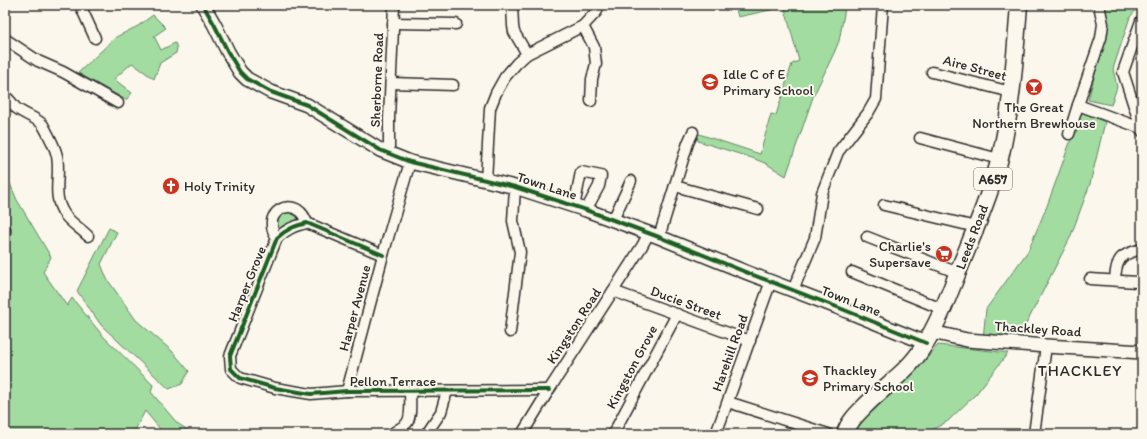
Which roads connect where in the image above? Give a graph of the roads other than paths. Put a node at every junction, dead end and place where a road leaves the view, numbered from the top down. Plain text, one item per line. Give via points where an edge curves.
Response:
1 (80, 5) edge
2 (512, 5) edge
3 (883, 5) edge
4 (1019, 5) edge
5 (1100, 5) edge
6 (204, 6) edge
7 (394, 6) dead end
8 (597, 11) dead end
9 (1141, 21) dead end
10 (393, 23) junction
11 (456, 24) dead end
12 (583, 26) junction
13 (95, 38) dead end
14 (5, 39) edge
15 (527, 54) junction
16 (932, 72) dead end
17 (391, 83) junction
18 (453, 85) dead end
19 (1011, 92) junction
20 (5, 96) edge
21 (591, 102) dead end
22 (118, 103) dead end
23 (1082, 106) junction
24 (1142, 129) edge
25 (692, 132) dead end
26 (1069, 134) dead end
27 (920, 138) dead end
28 (389, 154) junction
29 (999, 159) junction
30 (410, 162) junction
31 (486, 181) junction
32 (631, 181) dead end
33 (675, 186) junction
34 (515, 187) junction
35 (884, 205) dead end
36 (758, 209) dead end
37 (613, 220) junction
38 (308, 223) junction
39 (976, 227) junction
40 (654, 235) junction
41 (88, 236) dead end
42 (867, 237) dead end
43 (277, 238) junction
44 (1142, 248) edge
45 (383, 255) junction
46 (852, 272) dead end
47 (958, 273) junction
48 (1090, 279) dead end
49 (1115, 280) junction
50 (771, 282) junction
51 (1137, 282) dead end
52 (793, 290) junction
53 (613, 291) junction
54 (942, 309) junction
55 (677, 314) junction
56 (510, 332) dead end
57 (929, 337) junction
58 (750, 341) junction
59 (1046, 346) junction
60 (1142, 352) edge
61 (240, 378) joint
62 (549, 390) junction
63 (447, 391) junction
64 (347, 392) junction
65 (410, 392) junction
66 (728, 402) junction
67 (392, 434) edge
68 (426, 434) edge
69 (522, 434) edge
70 (612, 434) edge
71 (716, 434) edge
72 (828, 434) edge
73 (845, 434) edge
74 (1034, 434) edge

1 - 13 street
2 - 15 street via 512,26
3 - 52 street via 876,99 838,152 822,193 815,238
4 - 19 main road, Leeds Road / A657
5 - 23 street via 1104,24
6 - 28 street, Town Lane via 228,52 247,79 271,92 307,105
7 - 10 street, Sherborne Road
8 - 12 street
9 - 24 street via 1123,72
10 - 11 street
10 - 17 street, Sherborne Road
12 - 15 street
12 - 21 street via 594,47 596,64 592,79
14 - 22 street via 38,61 58,69
15 - 31 street via 505,77 490,108
16 - 19 street, Aire Street
17 - 18 street
17 - 28 street, Sherborne Road
19 - 29 main road, Leeds Road / A657
20 - 41 street via 16,107 42,124 57,156 60,207 65,216
23 - 24 street
23 - 26 street
25 - 33 street, Kingston Road
27 - 29 street
28 - 30 street, Town Lane
29 - 39 main road, Leeds Road / A657
30 - 31 street, Town Lane
30 - 45 street, Harper Avenue
31 - 34 street, Town Lane
32 - 37 street
33 - 36 street
33 - 40 street, Kingston Road
34 - 37 street, Town Lane
34 - 56 street via 513,221 520,252
35 - 39 street
37 - 40 street, Town Lane
38 - 43 street, Harper Grove via 292,227
38 - 43 street, Harper Grove via 299,211 289,207 283,208 272,220 273,232
38 - 45 street, Harper Grove
39 - 47 main road, Leeds Road / A657
40 - 50 street, Town Lane
40 - 53 street, Kingston Road via 642,246
42 - 47 street
43 - 61 street, Harper Grove via 230,356 231,369
44 - 49 street via 1128,252 1120,258 1115,269
45 - 64 street, Harper Avenue
46 - 54 street
47 - 54 main road, Leeds Road / A657
48 - 49 street
49 - 51 street
50 - 52 street, Town Lane
50 - 58 street, Harehill Road
52 - 57 street, Town Lane
53 - 55 street, Ducie Street
53 - 62 street, Kingston Road
54 - 57 main road, Leeds Road / A657
55 - 58 street, Ducie Street
55 - 70 street, Kingston Grove
57 - 59 street, Thackley Road
57 - 73 main road, Leeds Road / A657 via 914,359 854,417
58 - 66 street, Harehill Road
59 - 60 street, Thackley Road
59 - 74 street
61 - 64 street, Pellon Terrace via 275,388 311,394
62 - 63 street, Pellon Terrace
62 - 69 street, Kingston Road
63 - 65 street, Pellon Terrace
63 - 68 street via 441,412
64 - 65 street, Pellon Terrace
65 - 67 street via 408,420
66 - 71 street, Harehill Road
66 - 72 street

